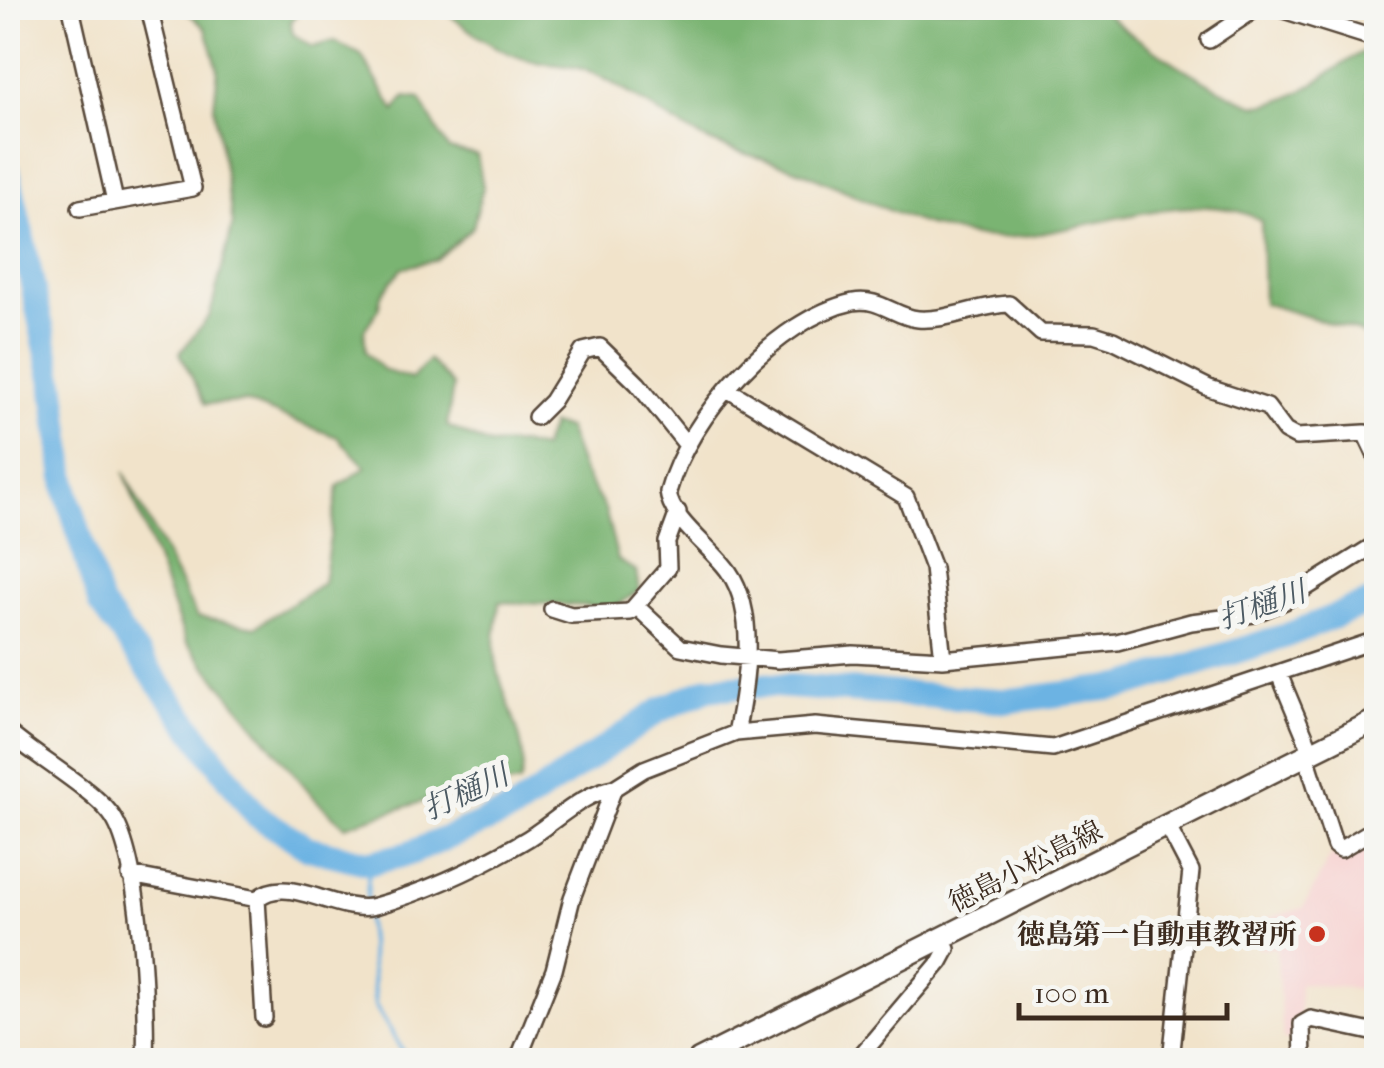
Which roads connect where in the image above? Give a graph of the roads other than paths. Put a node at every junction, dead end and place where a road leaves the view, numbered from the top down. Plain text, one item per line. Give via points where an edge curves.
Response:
1 (71, 8) edge
2 (149, 8) edge
3 (1257, 8) edge
4 (1276, 8) edge
5 (1209, 40) dead end
6 (1376, 40) edge
7 (115, 202) junction
8 (80, 208) dead end
9 (727, 389) junction
10 (536, 417) dead end
11 (1371, 431) edge
12 (686, 444) junction
13 (1376, 456) edge
14 (678, 512) junction
15 (1376, 544) edge
16 (638, 606) junction
17 (552, 609) dead end
18 (1376, 640) edge
19 (943, 659) junction
20 (746, 660) junction
21 (1279, 674) junction
22 (1376, 720) edge
23 (736, 729) junction
24 (8, 732) edge
25 (1309, 754) junction
26 (614, 788) junction
27 (1167, 825) junction
28 (1376, 828) edge
29 (130, 875) junction
30 (257, 898) junction
31 (941, 939) junction
32 (264, 1018) dead end
33 (1376, 1032) edge
34 (145, 1060) edge
35 (518, 1060) edge
36 (699, 1060) edge
37 (857, 1060) edge
38 (1171, 1060) edge
39 (1302, 1060) edge

1 - 7 street
2 - 7 street via 193,188
3 - 5 street
4 - 6 street
7 - 8 street
9 - 11 street via 796,325 848,303 876,302 920,319 1009,304 1040,333 1113,340 1208,388 1267,407 1296,437
9 - 12 street
9 - 19 street via 906,497 933,568
10 - 12 street via 582,351 600,347
11 - 13 street
12 - 14 street via 668,492
14 - 16 street via 667,542 668,568
14 - 20 street via 738,586
15 - 19 street via 1254,614 1117,642
16 - 17 street via 600,616
16 - 20 street via 680,647
18 - 21 street
19 - 20 street via 853,654
20 - 23 street
21 - 23 street via 1053,748 815,726
21 - 25 street
22 - 25 main road, 徳島小松島線
23 - 26 street
24 - 29 street via 106,808 124,840
25 - 27 main road, 徳島小松島線
25 - 28 street via 1335,846 1341,849
26 - 30 street via 481,864 374,907 276,890
26 - 35 street
27 - 31 main road, 徳島小松島線
27 - 38 street via 1191,870
29 - 30 street
29 - 34 street
30 - 32 street
31 - 36 main road, 徳島小松島線
31 - 37 street via 947,949 940,962
33 - 39 street via 1311,1018 1302,1024

